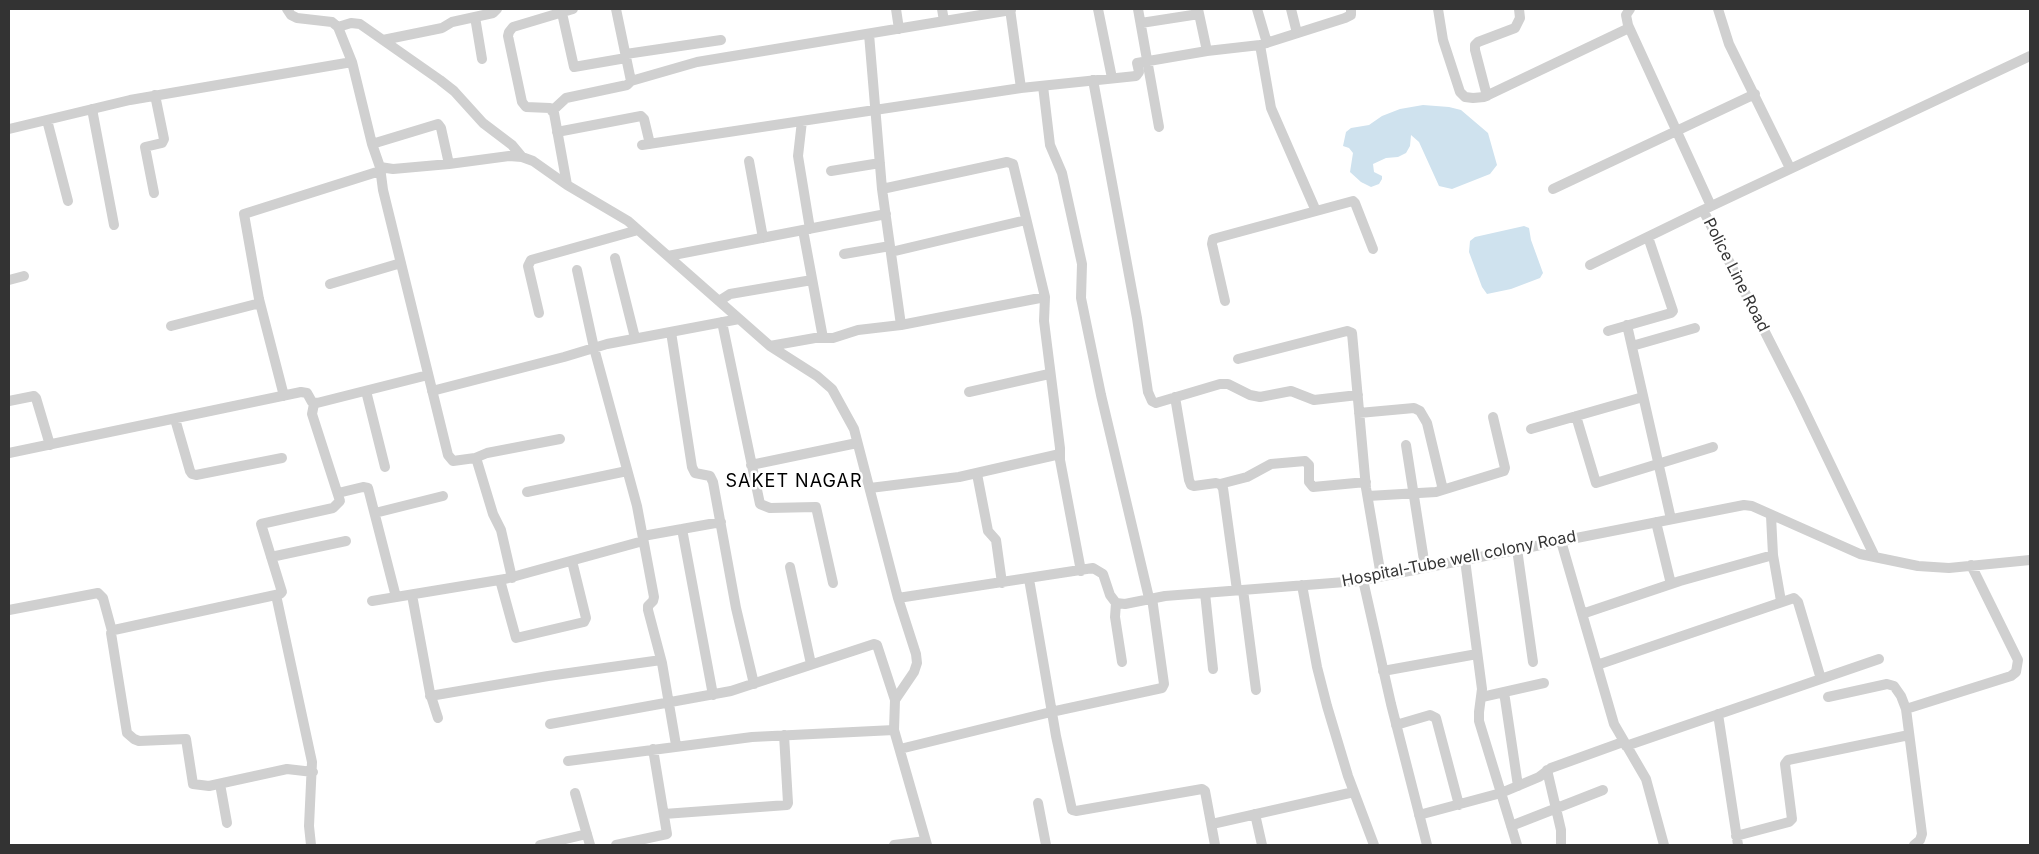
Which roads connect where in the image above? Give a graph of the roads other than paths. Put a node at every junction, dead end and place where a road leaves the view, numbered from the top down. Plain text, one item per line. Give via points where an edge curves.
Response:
1 (287, 9) edge
2 (497, 9) edge
3 (540, 9) edge
4 (573, 9) edge
5 (616, 9) edge
6 (896, 9) edge
7 (942, 9) edge
8 (1011, 9) edge
9 (1098, 9) edge
10 (1138, 9) edge
11 (1257, 9) edge
12 (1291, 9) edge
13 (1351, 9) edge
14 (1438, 9) edge
15 (1519, 9) edge
16 (1630, 9) edge
17 (1718, 9) edge
18 (982, 12) edge
19 (1198, 12) edge
20 (554, 13) edge
21 (476, 17) junction
22 (944, 21) junction
23 (1141, 23) junction
24 (338, 27) junction
25 (1629, 28) junction
26 (899, 29) junction
27 (1297, 33) junction
28 (869, 34) junction
29 (383, 40) junction
30 (721, 40) dead end
31 (1264, 44) junction
32 (1207, 51) junction
33 (626, 56) junction
34 (2030, 56) edge
35 (482, 59) dead end
36 (1147, 61) junction
37 (352, 62) junction
38 (1112, 78) junction
39 (1093, 80) junction
40 (631, 81) junction
41 (1043, 86) junction
42 (1021, 88) junction
43 (1755, 94) junction
44 (155, 95) junction
45 (1487, 96) junction
46 (92, 109) junction
47 (876, 110) junction
48 (552, 111) junction
49 (47, 120) junction
50 (802, 121) junction
51 (1159, 127) dead end
52 (9, 129) edge
53 (1676, 130) junction
54 (557, 132) junction
55 (372, 144) junction
56 (522, 157) junction
57 (749, 161) dead end
58 (880, 163) junction
59 (449, 164) junction
60 (1790, 168) junction
61 (380, 169) junction
62 (831, 171) dead end
63 (567, 185) junction
64 (882, 189) junction
65 (1553, 189) dead end
66 (154, 193) dead end
67 (68, 202) dead end
68 (1707, 208) junction
69 (1316, 211) junction
70 (886, 214) junction
71 (1026, 220) junction
72 (114, 225) dead end
73 (638, 230) junction
74 (807, 230) junction
75 (1648, 237) junction
76 (763, 238) junction
77 (890, 249) junction
78 (1373, 249) dead end
79 (844, 254) dead end
80 (668, 256) junction
81 (615, 258) dead end
82 (401, 263) junction
83 (1590, 265) dead end
84 (577, 270) dead end
85 (24, 276) dead end
86 (9, 280) edge
87 (812, 280) junction
88 (330, 284) dead end
89 (1045, 297) junction
90 (719, 301) junction
91 (1225, 301) dead end
92 (260, 303) junction
93 (539, 313) dead end
94 (740, 319) junction
95 (722, 322) junction
96 (900, 325) junction
97 (171, 326) dead end
98 (1627, 326) junction
99 (1695, 328) dead end
100 (1608, 331) dead end
101 (671, 332) junction
102 (635, 338) junction
103 (823, 338) junction
104 (770, 346) junction
105 (1632, 346) junction
106 (594, 348) junction
107 (1238, 359) dead end
108 (1050, 374) junction
109 (428, 375) junction
110 (366, 391) junction
111 (432, 391) junction
112 (969, 392) dead end
113 (1358, 395) junction
114 (284, 396) junction
115 (1175, 397) junction
116 (1644, 398) junction
117 (9, 401) edge
118 (314, 404) junction
119 (1359, 413) junction
120 (1576, 416) junction
121 (1493, 417) dead end
122 (176, 420) junction
123 (1531, 429) dead end
124 (560, 439) dead end
125 (858, 443) junction
126 (50, 445) junction
127 (1406, 445) dead end
128 (1713, 446) dead end
129 (9, 453) edge
130 (1060, 454) junction
131 (282, 458) dead end
132 (475, 458) junction
133 (1658, 464) junction
134 (751, 465) junction
135 (385, 467) dead end
136 (627, 471) junction
137 (977, 474) junction
138 (1366, 482) junction
139 (1220, 484) junction
140 (870, 488) junction
141 (1443, 490) junction
142 (528, 492) dead end
143 (338, 493) junction
144 (1413, 494) junction
145 (443, 496) dead end
146 (1368, 496) junction
147 (376, 513) junction
148 (1771, 516) junction
149 (1671, 519) junction
150 (721, 522) junction
151 (1656, 522) junction
152 (682, 529) junction
153 (643, 539) junction
154 (346, 541) dead end
155 (1561, 541) junction
156 (1517, 549) junction
157 (1773, 555) junction
158 (271, 557) junction
159 (1875, 557) junction
160 (1465, 560) junction
161 (2030, 560) edge
162 (572, 561) junction
163 (1972, 566) junction
164 (790, 567) dead end
165 (1425, 568) junction
166 (1080, 571) junction
167 (1381, 576) junction
168 (512, 578) junction
169 (1029, 579) junction
170 (500, 580) junction
171 (1363, 580) junction
172 (833, 583) dead end
173 (1002, 583) junction
174 (1672, 584) junction
175 (1302, 585) junction
176 (1240, 590) junction
177 (1205, 592) junction
178 (276, 595) junction
179 (412, 595) junction
180 (396, 597) junction
181 (898, 598) junction
182 (1151, 598) junction
183 (372, 601) dead end
184 (1781, 601) junction
185 (1116, 604) junction
186 (9, 610) edge
187 (1582, 614) junction
188 (112, 631) junction
189 (1477, 654) junction
190 (1879, 659) dead end
191 (661, 660) junction
192 (1122, 662) dead end
193 (1533, 662) dead end
194 (811, 664) junction
195 (1597, 665) junction
196 (1213, 669) dead end
197 (1383, 670) junction
198 (1820, 679) junction
199 (1544, 683) dead end
200 (754, 684) junction
201 (1256, 690) dead end
202 (1504, 692) junction
203 (713, 694) junction
204 (430, 696) junction
205 (1482, 696) junction
206 (1828, 697) dead end
207 (895, 700) junction
208 (669, 703) junction
209 (1906, 709) junction
210 (1051, 712) junction
211 (1718, 714) junction
212 (438, 718) dead end
213 (550, 724) dead end
214 (1396, 725) junction
215 (894, 730) junction
216 (784, 735) junction
217 (1909, 735) junction
218 (1625, 744) junction
219 (676, 745) junction
220 (653, 749) junction
221 (900, 749) junction
222 (568, 761) dead end
223 (1548, 770) junction
224 (313, 772) junction
225 (220, 784) junction
226 (1518, 786) junction
227 (1603, 790) dead end
228 (575, 792) dead end
229 (1354, 792) junction
230 (1501, 793) junction
231 (1038, 803) dead end
232 (1459, 804) junction
233 (1556, 808) junction
234 (664, 814) junction
235 (1255, 814) junction
236 (1419, 815) junction
237 (227, 823) dead end
238 (1212, 824) junction
239 (1511, 826) junction
240 (587, 834) junction
241 (1737, 841) edge
242 (926, 843) edge
243 (311, 845) edge
244 (540, 845) edge
245 (590, 845) edge
246 (616, 845) edge
247 (894, 845) edge
248 (1046, 845) edge
249 (1215, 845) edge
250 (1262, 845) edge
251 (1374, 845) edge
252 (1427, 845) edge
253 (1517, 845) edge
254 (1561, 845) edge
255 (1664, 845) edge
256 (1914, 845) edge

1 - 24 street via 297,18 332,22
2 - 21 street
3 - 20 street
4 - 20 street
5 - 33 street
6 - 26 street
7 - 22 street
8 - 18 street
8 - 42 street
9 - 38 street
10 - 23 street
11 - 31 street
12 - 27 street
13 - 27 street via 1351,15 1345,18
14 - 45 street via 1443,40 1460,92 1465,97
15 - 45 street via 1520,18 1515,28 1476,45
16 - 25 street via 1626,15
17 - 43 street via 1729,44
18 - 22 street
19 - 23 street
19 - 32 street
20 - 33 street via 574,68
20 - 48 street via 513,27 508,36 522,102 526,106 550,108
21 - 29 street via 452,22 442,28
21 - 35 street
22 - 26 street
23 - 36 street
24 - 29 street via 356,23
24 - 37 street
25 - 45 street
25 - 53 street
26 - 28 street
27 - 31 street
28 - 40 street via 697,62
28 - 47 street
29 - 56 street via 454,91 476,116
30 - 33 street
31 - 32 street
31 - 69 street via 1271,108
32 - 36 street
33 - 40 street
34 - 60 street, Police Line Road
36 - 38 street via 1138,63 1136,76
36 - 51 street
37 - 44 street
37 - 55 street
38 - 39 street
39 - 41 street
39 - 115 street via 1148,392 1156,403
40 - 48 street via 627,85 566,98
41 - 42 street
41 - 182 street via 1050,145 1062,173 1082,264 1081,298 1101,395
42 - 47 street
43 - 53 street
43 - 60 street
44 - 46 street
44 - 66 street via 163,141 147,146 145,150
46 - 49 street
46 - 72 street
47 - 50 street
47 - 58 street
48 - 54 street
49 - 52 street
49 - 67 street
50 - 54 street via 646,144 641,116
50 - 74 street via 798,156
53 - 65 street
53 - 68 street
54 - 63 street
55 - 59 street via 438,124
55 - 61 street
56 - 59 street
56 - 63 street
57 - 76 street
58 - 62 street
58 - 64 street
59 - 61 street
60 - 68 street, Police Line Road
61 - 82 street
61 - 92 street via 244,214
63 - 73 street
64 - 70 street
64 - 71 street via 1007,162 1016,170
68 - 75 street
68 - 159 street, Police Line Road
69 - 78 street via 1355,203
69 - 91 street via 1213,239
70 - 74 street
70 - 77 street
71 - 77 street
71 - 89 street
73 - 80 street
73 - 93 street via 531,260 528,266
74 - 76 street
74 - 87 street
75 - 83 street
75 - 98 street via 1673,311
76 - 80 street
77 - 79 street
77 - 96 street
80 - 90 street
81 - 102 street
82 - 88 street
82 - 109 street
84 - 106 street
85 - 86 street
87 - 90 street via 730,294
87 - 103 street
89 - 96 street
89 - 108 street via 1044,321
90 - 94 street
92 - 97 street
92 - 114 street
94 - 95 street
94 - 104 street
95 - 101 street
95 - 134 street
96 - 103 street
98 - 100 street
98 - 105 street
99 - 105 street
101 - 102 street
101 - 150 street via 692,467 697,474 712,478
102 - 106 street
103 - 104 street
104 - 125 street via 817,376 832,390 854,429
105 - 116 street
106 - 111 street
106 - 136 street
107 - 113 street via 1350,331
108 - 112 street
108 - 130 street
109 - 110 street
109 - 111 street
110 - 118 street
110 - 135 street
111 - 132 street via 450,459
113 - 115 street via 1314,400 1291,391 1260,397 1220,384
113 - 119 street
114 - 118 street via 305,392
114 - 122 street
115 - 139 street via 1189,480 1194,486
116 - 120 street
116 - 133 street
117 - 126 street via 36,398
118 - 143 street via 312,414
119 - 138 street
119 - 141 street via 1414,408 1420,411 1427,423
120 - 123 street
120 - 133 street via 1596,483
121 - 141 street via 1504,471
122 - 126 street
122 - 131 street via 192,474
124 - 132 street
125 - 134 street
125 - 140 street
126 - 129 street
127 - 144 street
128 - 133 street
130 - 137 street
130 - 166 street
132 - 168 street via 501,530
133 - 149 street
134 - 172 street via 762,506 816,507
136 - 142 street
136 - 153 street
137 - 140 street
137 - 173 street via 988,531 996,540
138 - 139 street via 1313,487 1309,482 1309,465 1305,461 1271,464 1247,478
138 - 146 street
139 - 176 street
140 - 181 street
141 - 144 street
143 - 147 street via 368,488
143 - 158 street via 339,504 333,508 261,524
144 - 146 street
144 - 165 street
145 - 147 street
146 - 167 street
147 - 180 street
148 - 149 street, Hospital-Tube well colony Road via 1744,505
148 - 157 street
148 - 159 street, Hospital-Tube well colony Road via 1860,554
149 - 151 street, Hospital-Tube well colony Road
150 - 152 street
150 - 200 street
151 - 155 street, Hospital-Tube well colony Road
151 - 174 street
152 - 153 street
152 - 203 street
153 - 162 street
153 - 191 street via 654,597 648,610
154 - 158 street
155 - 156 street, Hospital-Tube well colony Road
155 - 187 street
156 - 160 street, Hospital-Tube well colony Road
156 - 193 street
157 - 174 street
157 - 184 street
158 - 178 street via 282,590
159 - 163 street, Hospital-Tube well colony Road via 1935,567
160 - 165 street, Hospital-Tube well colony Road
160 - 189 street
161 - 163 street, Hospital-Tube well colony Road
162 - 168 street
162 - 170 street via 586,618 584,622 516,638
163 - 209 street via 2018,660 2016,672
164 - 194 street
165 - 167 street, Hospital-Tube well colony Road
166 - 169 street
166 - 185 street via 1099,570
167 - 171 street, Hospital-Tube well colony Road
168 - 170 street
169 - 173 street
169 - 210 street
170 - 179 street
171 - 175 street, Hospital-Tube well colony Road
171 - 197 street
173 - 181 street
174 - 187 street
175 - 176 street, Hospital-Tube well colony Road
175 - 229 street via 1327,706
176 - 177 street, Hospital-Tube well colony Road
176 - 201 street
177 - 182 street, Hospital-Tube well colony Road
177 - 196 street
178 - 188 street
178 - 224 street
179 - 180 street
179 - 204 street
180 - 183 street
181 - 207 street via 917,663
182 - 185 street, Hospital-Tube well colony Road
182 - 210 street via 1162,688
184 - 195 street
184 - 198 street via 1794,598 1798,602
185 - 192 street
186 - 188 street via 98,593 103,598
187 - 195 street
188 - 225 street via 127,733 139,741 186,739 193,784
189 - 197 street
189 - 205 street
190 - 198 street
191 - 204 street
191 - 208 street
194 - 200 street
194 - 207 street via 875,644
195 - 218 street via 1614,724
197 - 214 street
198 - 211 street
199 - 202 street
200 - 203 street
202 - 205 street
202 - 226 street
203 - 208 street
204 - 212 street
205 - 230 street via 1479,721
206 - 209 street via 1887,684 1894,686
207 - 215 street
208 - 213 street
208 - 219 street
209 - 217 street
210 - 221 street
210 - 238 street via 1073,811 1202,789
211 - 218 street
211 - 241 street
214 - 232 street via 1430,715 1436,718
214 - 236 street
215 - 216 street
215 - 221 street
216 - 219 street
216 - 234 street via 788,803
217 - 241 street via 1788,760 1785,764 1792,819
217 - 256 street via 1922,834
218 - 223 street
218 - 255 street via 1646,779
219 - 220 street
220 - 222 street
220 - 234 street
221 - 242 street
223 - 226 street
223 - 233 street
224 - 225 street via 287,769
224 - 243 street
225 - 237 street
226 - 230 street
227 - 233 street
228 - 240 street
229 - 235 street
229 - 251 street
230 - 232 street
230 - 239 street
231 - 248 street
232 - 236 street
233 - 239 street
233 - 254 street
234 - 246 street via 667,834
235 - 238 street
235 - 250 street
236 - 252 street
238 - 249 street
239 - 253 street
240 - 244 street
240 - 245 street
242 - 247 street

